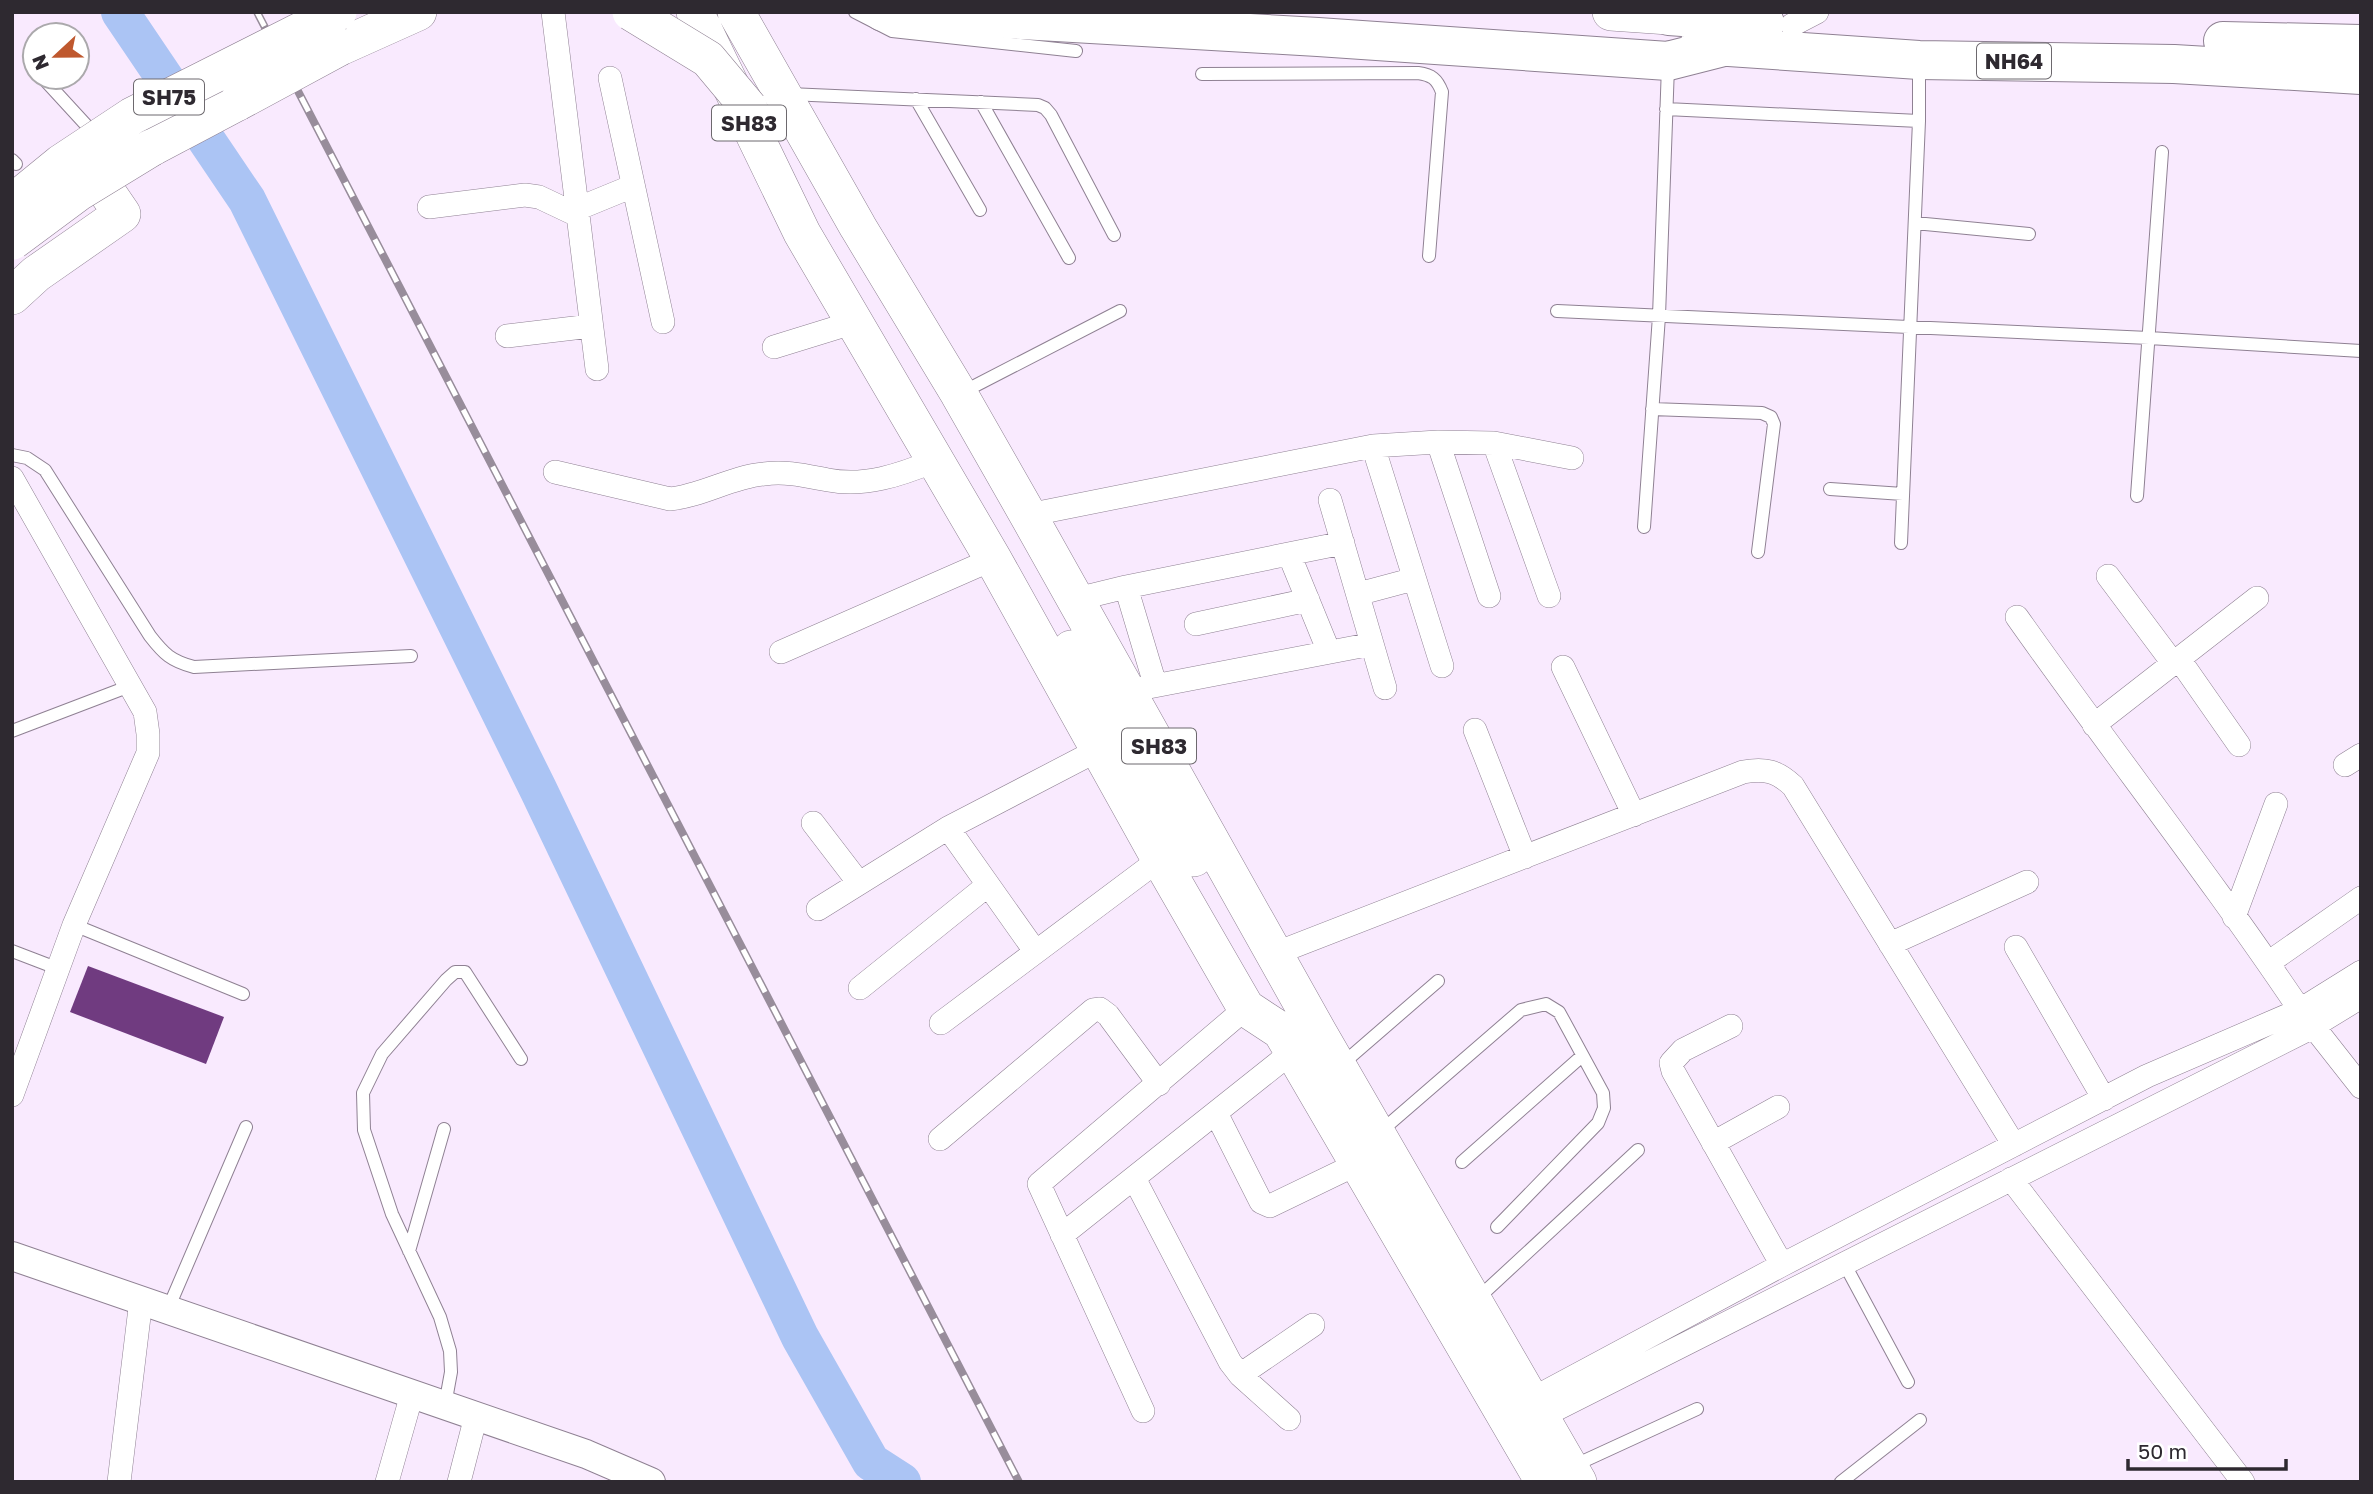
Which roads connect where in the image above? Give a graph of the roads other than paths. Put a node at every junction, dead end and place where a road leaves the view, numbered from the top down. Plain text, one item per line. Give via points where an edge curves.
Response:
1 (338, 12) edge
2 (418, 12) edge
3 (553, 12) edge
4 (631, 12) edge
5 (695, 12) edge
6 (736, 12) edge
7 (855, 12) edge
8 (883, 12) edge
9 (1163, 12) edge
10 (1611, 12) edge
11 (1804, 19) edge
12 (1691, 33) edge
13 (2361, 44) edge
14 (1076, 51) dead end
15 (1320, 55) junction
16 (1919, 60) junction
17 (1202, 74) dead end
18 (2361, 75) edge
19 (610, 78) dead end
20 (55, 91) edge
21 (783, 94) junction
22 (916, 99) junction
23 (981, 102) junction
24 (1666, 109) junction
25 (1919, 121) junction
26 (88, 126) dead end
27 (2162, 152) dead end
28 (13, 169) edge
29 (634, 186) junction
30 (12, 203) edge
31 (429, 207) dead end
32 (979, 210) dead end
33 (577, 212) junction
34 (1915, 223) junction
35 (2029, 234) dead end
36 (1114, 235) dead end
37 (13, 242) edge
38 (1429, 256) dead end
39 (1069, 258) dead end
40 (12, 296) edge
41 (1557, 311) dead end
42 (1120, 312) dead end
43 (1659, 316) junction
44 (663, 322) dead end
45 (855, 322) junction
46 (592, 326) junction
47 (1911, 328) junction
48 (507, 336) dead end
49 (2149, 338) junction
50 (774, 347) dead end
51 (2361, 351) edge
52 (597, 369) dead end
53 (959, 394) junction
54 (1652, 409) junction
55 (1438, 442) junction
56 (1494, 443) junction
57 (1373, 446) junction
58 (12, 455) edge
59 (1572, 458) dead end
60 (934, 461) junction
61 (555, 472) dead end
62 (12, 478) edge
63 (1830, 489) dead end
64 (1903, 494) junction
65 (2137, 496) dead end
66 (1330, 500) dead end
67 (1028, 515) junction
68 (1644, 527) dead end
69 (1343, 543) junction
70 (1900, 543) dead end
71 (1758, 552) dead end
72 (1289, 554) junction
73 (993, 559) junction
74 (2108, 576) dead end
75 (1414, 579) junction
76 (1126, 587) junction
77 (1358, 594) junction
78 (1489, 596) dead end
79 (1549, 596) dead end
80 (2257, 598) dead end
81 (1077, 599) junction
82 (1308, 600) junction
83 (2017, 617) dead end
84 (1196, 624) dead end
85 (1372, 645) junction
86 (781, 652) dead end
87 (1329, 652) junction
88 (411, 656) dead end
89 (2176, 661) junction
90 (1441, 666) dead end
91 (1563, 667) dead end
92 (130, 686) junction
93 (1142, 688) junction
94 (1385, 688) dead end
95 (2094, 725) junction
96 (1475, 730) dead end
97 (12, 731) edge
98 (2239, 745) dead end
99 (1098, 750) junction
100 (2276, 804) dead end
101 (1634, 814) junction
102 (813, 823) dead end
103 (948, 828) junction
104 (1525, 857) junction
105 (1160, 859) junction
106 (2027, 882) dead end
107 (859, 883) junction
108 (988, 886) junction
109 (2361, 898) edge
110 (818, 909) dead end
111 (2234, 917) junction
112 (74, 925) junction
113 (1890, 944) junction
114 (2017, 947) dead end
115 (12, 951) edge
116 (1035, 951) junction
117 (1274, 954) junction
118 (2268, 963) junction
119 (59, 969) junction
120 (2361, 972) edge
121 (1438, 981) dead end
122 (860, 988) dead end
123 (243, 994) dead end
124 (2361, 997) edge
125 (1246, 1008) junction
126 (2306, 1018) junction
127 (941, 1023) dead end
128 (1731, 1026) dead end
129 (1286, 1042) junction
130 (1582, 1056) junction
131 (521, 1059) dead end
132 (1338, 1067) junction
133 (1159, 1084) junction
134 (2361, 1087) edge
135 (12, 1095) edge
136 (2104, 1099) junction
137 (1778, 1107) dead end
138 (1216, 1113) junction
139 (246, 1127) dead end
140 (444, 1129) dead end
141 (940, 1139) dead end
142 (1713, 1143) junction
143 (2014, 1145) junction
144 (1367, 1149) junction
145 (1638, 1150) dead end
146 (1462, 1162) dead end
147 (1134, 1178) junction
148 (2011, 1179) junction
149 (1497, 1227) dead end
150 (1062, 1234) junction
151 (409, 1251) junction
152 (12, 1256) edge
153 (1844, 1263) junction
154 (1782, 1265) junction
155 (141, 1300) junction
156 (1474, 1301) junction
157 (168, 1309) junction
158 (1313, 1325) dead end
159 (1240, 1375) junction
160 (1908, 1382) dead end
161 (412, 1394) junction
162 (445, 1405) junction
163 (1697, 1409) dead end
164 (1143, 1411) dead end
165 (476, 1416) junction
166 (1522, 1416) junction
167 (1289, 1419) dead end
168 (1920, 1420) dead end
169 (1564, 1477) edge
170 (1857, 1477) edge
171 (119, 1482) edge
172 (387, 1482) edge
173 (458, 1482) edge
174 (650, 1482) edge
175 (1841, 1482) edge
176 (2242, 1482) edge

1 - 30 main road, SH75, bridge via 132,116 61,163
2 - 37 main road, SH75, bridge via 340,47 150,148 79,192
3 - 33 street
4 - 129 main road, bridge via 708,59 783,158 1217,895
5 - 45 main road, SH83 via 802,233
6 - 21 main road, SH83
7 - 14 lane via 892,31
8 - 15 highway
9 - 12 main road
10 - 12 main road
11 - 12 highway, NH64
11 - 13 highway, NH64 via 1914,35
12 - 15 highway
12 - 16 highway, NH64
12 - 24 lane
15 - 17 lane
15 - 38 lane via 1431,75 1438,82 1442,92
16 - 18 highway, NH64 via 2174,64
16 - 25 lane
19 - 29 street
20 - 26 lane
21 - 22 lane
21 - 53 main road, SH83
22 - 23 lane
22 - 32 lane
23 - 36 lane via 1045,108
23 - 39 lane
24 - 25 lane
24 - 43 lane
25 - 34 lane
27 - 49 lane
28 - 40 main road via 25,170 70,139 122,214
29 - 33 street
29 - 44 street
31 - 33 street via 525,195
33 - 46 street
34 - 35 lane
34 - 47 lane
41 - 43 lane
42 - 53 lane
43 - 47 lane
43 - 54 lane
45 - 50 street
45 - 60 main road, SH83
46 - 48 street
46 - 52 street
47 - 49 lane
47 - 64 lane
49 - 51 lane
49 - 65 lane
53 - 67 main road, SH83
54 - 68 lane
54 - 71 lane via 1771,417 1774,424
55 - 56 street
55 - 57 street
55 - 78 street
56 - 59 street
56 - 79 street
57 - 67 street
57 - 75 street
58 - 88 lane via 46,470 149,636 177,662 194,667
60 - 61 street via 883,479 856,482 779,472 753,475 670,499
60 - 73 main road, SH83
62 - 92 street
63 - 64 lane
64 - 70 lane
66 - 69 street
67 - 81 main road, SH83
69 - 72 street
69 - 77 street
72 - 76 street
72 - 82 street
73 - 86 street
73 - 99 main road, SH83
74 - 89 street
75 - 77 street
75 - 90 street
76 - 81 street
76 - 93 street
77 - 85 street
80 - 89 street
81 - 93 main road, SH83
82 - 84 street
82 - 87 street
83 - 95 street
85 - 87 street
85 - 94 street
87 - 93 street
89 - 95 street
89 - 98 street
91 - 101 street
92 - 97 lane
92 - 112 street via 145,712 148,753
93 - 117 main road, SH83
95 - 111 street
96 - 104 street
99 - 103 street
99 - 105 main road, SH83
100 - 111 street
101 - 104 street
101 - 113 street via 1744,772 1774,771 1793,786
102 - 107 street
103 - 107 street
103 - 108 street
104 - 117 street
105 - 116 street
105 - 125 main road, SH83
106 - 113 street
107 - 110 street
108 - 116 street
108 - 122 street
109 - 118 street
111 - 118 street
112 - 119 street
112 - 123 lane
113 - 143 street
114 - 136 street
115 - 119 lane
116 - 127 street
117 - 132 main road, SH83
118 - 126 street
119 - 135 street
120 - 126 street
121 - 132 lane
124 - 126 street
125 - 129 main road, SH83
125 - 133 street
126 - 134 street
126 - 136 street via 2160,1070
126 - 148 street
128 - 142 street via 1683,1050 1671,1063
129 - 138 street
129 - 144 main road, SH83
130 - 144 lane via 1559,1012 1546,1004 1521,1010
130 - 146 lane
130 - 149 lane via 1602,1093 1604,1108 1598,1123
131 - 151 lane via 465,972 455,972 446,980 382,1054 363,1093 364,1130
132 - 144 main road, SH83
133 - 141 street via 1108,1016 1093,1010
133 - 150 street via 1039,1184
136 - 143 street
137 - 142 street
138 - 144 street via 1261,1202 1270,1206
138 - 147 street
139 - 157 lane
140 - 151 lane
142 - 154 street
143 - 154 street
144 - 156 main road, SH83
144 - 166 main road, SH83
145 - 156 lane
147 - 150 street
147 - 159 street
148 - 153 street
148 - 176 street
150 - 164 street
151 - 162 lane via 450,1351
152 - 155 street
153 - 160 lane
153 - 166 street
154 - 166 street
155 - 157 street
155 - 171 street
156 - 166 main road, SH83
157 - 161 street
158 - 159 street
159 - 167 street
161 - 162 street
161 - 172 street
162 - 165 street
163 - 169 lane
165 - 173 street
165 - 174 street
166 - 169 main road, SH83
168 - 170 lane
170 - 175 lane

